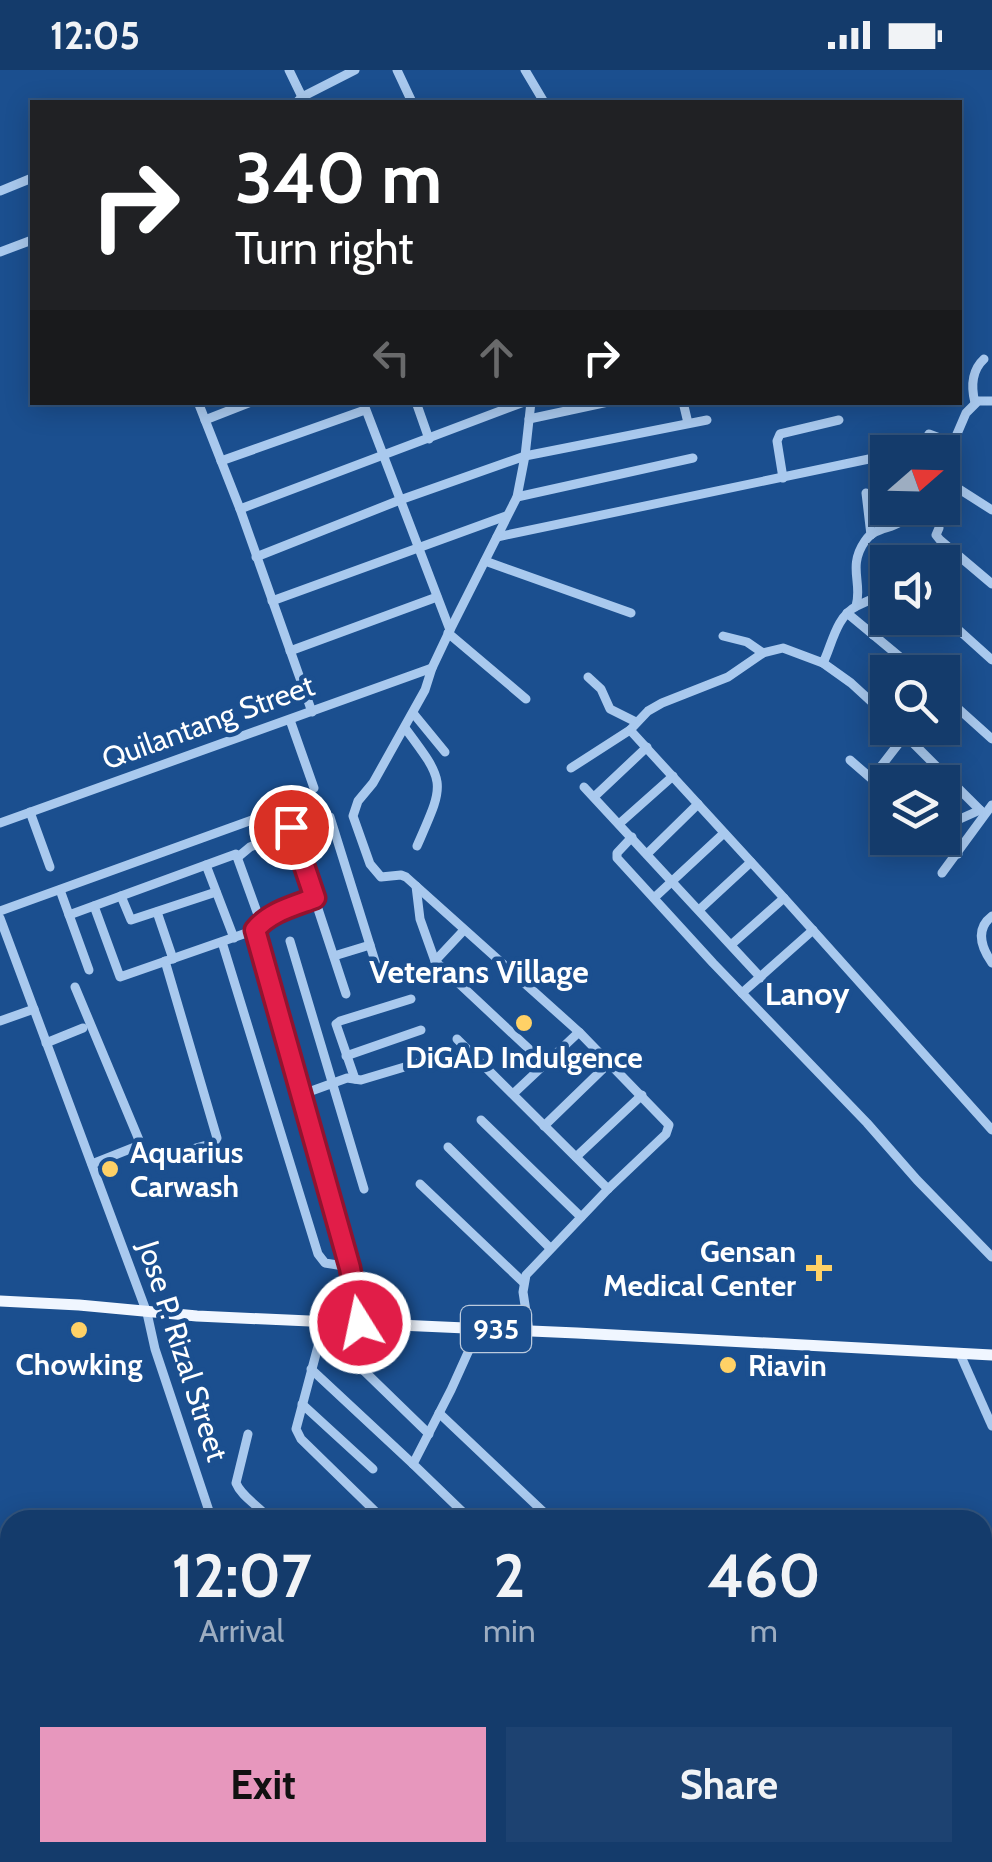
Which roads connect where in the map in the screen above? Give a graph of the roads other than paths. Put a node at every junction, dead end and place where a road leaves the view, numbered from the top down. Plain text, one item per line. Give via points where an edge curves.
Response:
1 (289, 70) edge
2 (354, 70) edge
3 (397, 70) edge
4 (525, 70) edge
5 (301, 100) edge
6 (303, 100) edge
7 (411, 100) edge
8 (543, 100) edge
9 (30, 179) edge
10 (0, 191) edge
11 (30, 241) edge
12 (0, 252) edge
13 (984, 359) dead end
14 (992, 401) edge
15 (975, 403) junction
16 (199, 405) edge
17 (244, 405) edge
18 (417, 405) edge
19 (520, 405) edge
20 (528, 405) edge
21 (595, 405) edge
22 (684, 405) edge
23 (364, 406) edge
24 (206, 420) junction
25 (529, 420) junction
26 (707, 420) dead end
27 (839, 420) dead end
28 (688, 423) junction
29 (956, 435) edge
30 (429, 439) junction
31 (382, 456) junction
32 (525, 456) junction
33 (693, 458) dead end
34 (870, 459) edge
35 (221, 461) junction
36 (782, 478) junction
37 (960, 490) edge
38 (866, 493) dead end
39 (516, 497) junction
40 (400, 500) junction
41 (240, 510) junction
42 (992, 510) edge
43 (506, 516) junction
44 (894, 525) edge
45 (938, 528) dead end
46 (871, 534) junction
47 (497, 537) junction
48 (418, 547) junction
49 (256, 557) junction
50 (485, 560) junction
51 (992, 584) edge
52 (437, 598) junction
53 (272, 601) junction
54 (870, 601) edge
55 (856, 606) junction
56 (631, 613) dead end
57 (847, 614) junction
58 (449, 631) junction
59 (960, 631) edge
60 (870, 633) edge
61 (873, 635) edge
62 (723, 636) dead end
63 (290, 651) junction
64 (763, 653) junction
65 (897, 655) edge
66 (992, 660) edge
67 (823, 663) junction
68 (432, 668) junction
69 (588, 676) dead end
70 (526, 699) dead end
71 (870, 701) edge
72 (960, 710) edge
73 (312, 712) junction
74 (413, 713) junction
75 (290, 720) junction
76 (633, 726) junction
77 (404, 728) junction
78 (992, 739) edge
79 (917, 745) edge
80 (647, 747) junction
81 (445, 752) dead end
82 (850, 760) dead end
83 (571, 768) dead end
84 (673, 776) junction
85 (870, 776) edge
86 (584, 787) dead end
87 (314, 788) dead end
88 (594, 798) junction
89 (698, 804) junction
90 (986, 810) edge
91 (30, 812) junction
92 (330, 817) dead end
93 (960, 820) edge
94 (0, 823) edge
95 (619, 824) junction
96 (291, 827) dead end
97 (724, 833) junction
98 (632, 837) junction
99 (417, 846) dead end
100 (960, 851) edge
101 (647, 854) junction
102 (957, 855) edge
103 (238, 857) junction
104 (751, 862) junction
105 (206, 865) junction
106 (50, 867) dead end
107 (942, 873) dead end
108 (672, 882) junction
109 (416, 886) junction
110 (60, 890) junction
111 (216, 892) junction
112 (121, 896) junction
113 (315, 898) junction
114 (654, 898) junction
115 (784, 898) junction
116 (94, 906) junction
117 (699, 910) junction
118 (157, 912) junction
119 (0, 914) edge
120 (69, 914) junction
121 (992, 916) edge
122 (258, 926) junction
123 (464, 930) junction
124 (813, 930) junction
125 (234, 938) junction
126 (290, 941) dead end
127 (222, 942) junction
128 (732, 944) junction
129 (370, 945) junction
130 (334, 956) junction
131 (169, 960) junction
132 (434, 962) junction
133 (992, 963) edge
134 (89, 970) dead end
135 (379, 974) dead end
136 (761, 978) junction
137 (75, 987) dead end
138 (346, 994) dead end
139 (742, 994) junction
140 (412, 999) dead end
141 (34, 1009) junction
142 (1, 1017) edge
143 (82, 1028) dead end
144 (421, 1030) dead end
145 (578, 1032) junction
146 (457, 1040) dead end
147 (46, 1042) junction
148 (346, 1056) junction
149 (428, 1060) dead end
150 (609, 1063) junction
151 (545, 1064) junction
152 (355, 1079) junction
153 (333, 1083) junction
154 (302, 1094) junction
155 (512, 1094) junction
156 (642, 1095) junction
157 (481, 1120) dead end
158 (544, 1126) junction
159 (992, 1130) edge
160 (140, 1145) junction
161 (448, 1147) dead end
162 (576, 1157) junction
163 (92, 1164) junction
164 (420, 1184) dead end
165 (364, 1189) dead end
166 (608, 1189) junction
167 (580, 1218) junction
168 (550, 1248) junction
169 (992, 1256) edge
170 (350, 1268) junction
171 (523, 1282) junction
172 (0, 1301) edge
173 (147, 1312) junction
174 (360, 1323) junction
175 (324, 1326) junction
176 (478, 1328) junction
177 (529, 1330) junction
178 (960, 1354) junction
179 (992, 1356) edge
180 (312, 1369) junction
181 (302, 1404) junction
182 (440, 1413) junction
183 (992, 1426) edge
184 (248, 1434) dead end
185 (429, 1434) junction
186 (413, 1464) junction
187 (373, 1469) dead end
188 (209, 1510) edge
189 (260, 1510) edge
190 (374, 1510) edge
191 (461, 1510) edge
192 (542, 1510) edge

1 - 5 street
2 - 6 street
3 - 7 street
4 - 8 street
9 - 10 street
11 - 12 street
13 - 15 street via 973,377
14 - 15 street
15 - 29 street
16 - 24 street
17 - 24 street
18 - 30 street
19 - 30 street
20 - 25 street
21 - 25 street
22 - 28 street
23 - 31 street
23 - 35 street
24 - 35 street
25 - 32 street
26 - 28 street
27 - 36 street via 780,434
28 - 32 street
30 - 31 street
31 - 40 street
31 - 41 street
32 - 39 street
32 - 40 street
33 - 39 street
34 - 36 street
35 - 41 street
36 - 47 street
37 - 42 street
38 - 46 street
39 - 43 street
40 - 48 street
40 - 49 street
41 - 49 street
43 - 47 street
43 - 48 street
44 - 46 street
45 - 51 street via 940,540
46 - 55 street via 855,566
47 - 50 street
48 - 52 street
48 - 53 street
49 - 53 street
50 - 56 street
50 - 58 street
52 - 58 street
52 - 63 street
53 - 63 street
54 - 55 street
55 - 57 street
57 - 60 street
57 - 67 street
58 - 68 street
58 - 70 street
59 - 66 street
61 - 65 street
62 - 64 street
63 - 73 street
64 - 67 street via 782,648
64 - 76 street via 728,676 662,703
67 - 71 street
68 - 73 street, Quilantang Street
68 - 74 street
69 - 76 street via 610,710
72 - 78 street
73 - 75 street, Quilantang Street
74 - 77 street
74 - 81 street
75 - 87 street
75 - 91 street, Quilantang Street
76 - 80 street
76 - 83 street
77 - 99 street via 438,781
77 - 109 street via 352,816 381,878 400,875
79 - 90 street
80 - 84 street
80 - 88 street
82 - 85 street
84 - 89 street
84 - 95 street
86 - 88 street
88 - 95 street
89 - 97 street
89 - 101 street
90 - 93 street
90 - 100 street
91 - 94 street, Quilantang Street
91 - 106 street
92 - 129 street
95 - 98 street
96 - 113 street
97 - 104 street
97 - 108 street
98 - 101 street
98 - 114 street via 616,856
101 - 108 street
102 - 107 street
103 - 105 street
103 - 110 street via 268,840 260,822
103 - 122 street
104 - 115 street
104 - 117 street
105 - 111 street
105 - 112 street
108 - 114 street
108 - 117 street
109 - 123 street
109 - 132 street
110 - 119 street
110 - 120 street
111 - 118 street
111 - 125 street
112 - 116 street
112 - 118 street via 131,920
113 - 122 street
113 - 130 street
114 - 139 street
115 - 124 street
115 - 128 street
116 - 120 street
116 - 131 street via 120,977
117 - 128 street
118 - 131 street
119 - 141 street, Jose P. Rizal Street
120 - 134 street
121 - 133 street via 981,934
122 - 125 street
122 - 154 street
123 - 132 street
123 - 145 street
124 - 136 street
124 - 159 street
125 - 127 street
126 - 153 street
127 - 131 street
127 - 170 street via 318,1254 324,1263
128 - 136 street
129 - 130 street
129 - 135 street
130 - 138 street
131 - 160 street via 217,1140 150,1160
132 - 151 street
136 - 139 street
137 - 160 street
139 - 169 street
140 - 148 street via 338,1023
141 - 142 street
141 - 147 street, Jose P. Rizal Street
143 - 147 street
144 - 148 street
145 - 150 street
145 - 151 street
146 - 155 street
147 - 163 street, Jose P. Rizal Street
148 - 152 street
149 - 152 street
150 - 156 street
150 - 158 street
151 - 155 street
152 - 153 street
153 - 154 street
153 - 165 street
154 - 170 street
155 - 158 street
156 - 162 street
156 - 166 street via 669,1125 666,1134
157 - 167 street
158 - 162 street
160 - 163 street
161 - 168 street
162 - 166 street
163 - 173 street, Jose P. Rizal Street
164 - 171 street
166 - 167 street
167 - 168 street
168 - 171 street
170 - 174 street
171 - 177 street
172 - 173 main road, 935
173 - 175 main road, 935
173 - 188 street, Jose P. Rizal Street
174 - 175 main road, 935
174 - 176 main road, 935
175 - 180 street
175 - 185 street
176 - 177 main road, 935
176 - 182 street
177 - 178 main road, 935
178 - 179 main road, 935
178 - 183 street
180 - 181 street
180 - 186 street
181 - 187 street
181 - 190 street via 298,1435
182 - 185 street
182 - 192 street
184 - 189 street via 236,1486
185 - 186 street
186 - 191 street

